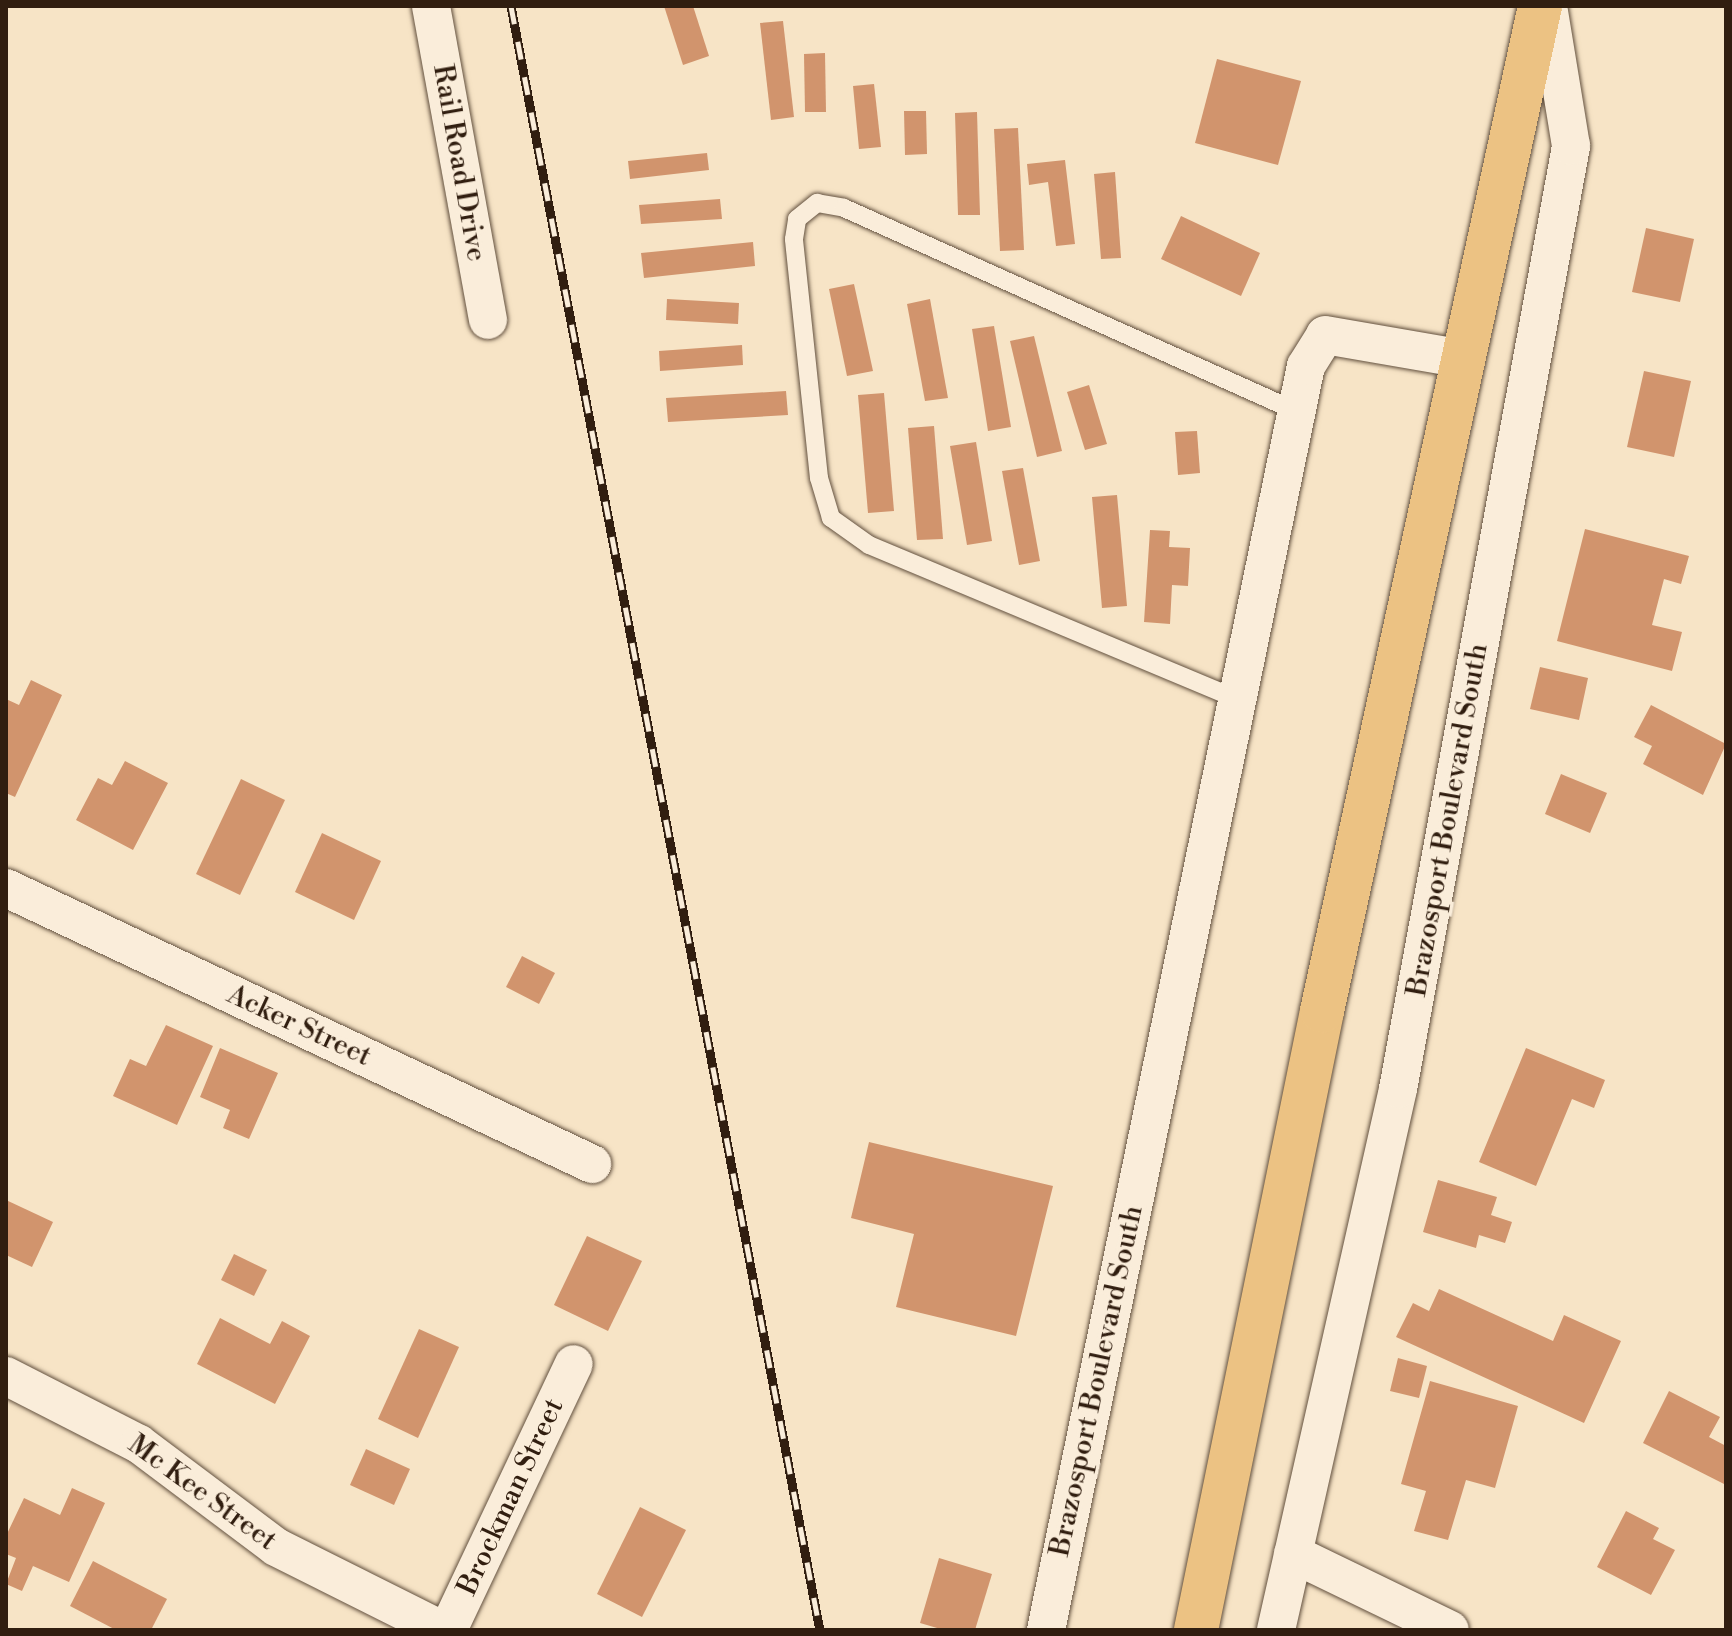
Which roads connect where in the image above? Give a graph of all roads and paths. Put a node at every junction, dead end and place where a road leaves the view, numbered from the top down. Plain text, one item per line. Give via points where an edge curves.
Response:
1 (431, 6) edge
2 (1540, 6) edge
3 (1548, 6) edge
4 (488, 320) dead end
5 (1464, 359) junction
6 (1296, 411) junction
7 (1237, 699) junction
8 (6, 888) edge
9 (592, 1164) dead end
10 (574, 1364) dead end
11 (6, 1376) edge
12 (1293, 1554) junction
13 (1196, 1629) edge
14 (445, 1630) edge
15 (1046, 1630) edge
16 (1276, 1630) edge
17 (1450, 1630) edge

1 - 4 street, Rail Road Drive
2 - 5 main road
3 - 12 street, Brazosport Boulevard South via 1571,146 1398,1089
5 - 6 street, Brazosport Boulevard South via 1325,335 1306,366
5 - 13 main road
6 - 7 street, Brazosport Boulevard South
6 - 7 lane via 844,208 817,203 797,219 794,239 819,478 831,518 869,545
7 - 15 street, Brazosport Boulevard South
8 - 9 street, Acker Street
10 - 14 street, Brockman Street
11 - 14 street, Mc Kee Street via 139,1444 276,1547
12 - 16 street, Brazosport Boulevard South
12 - 17 street

